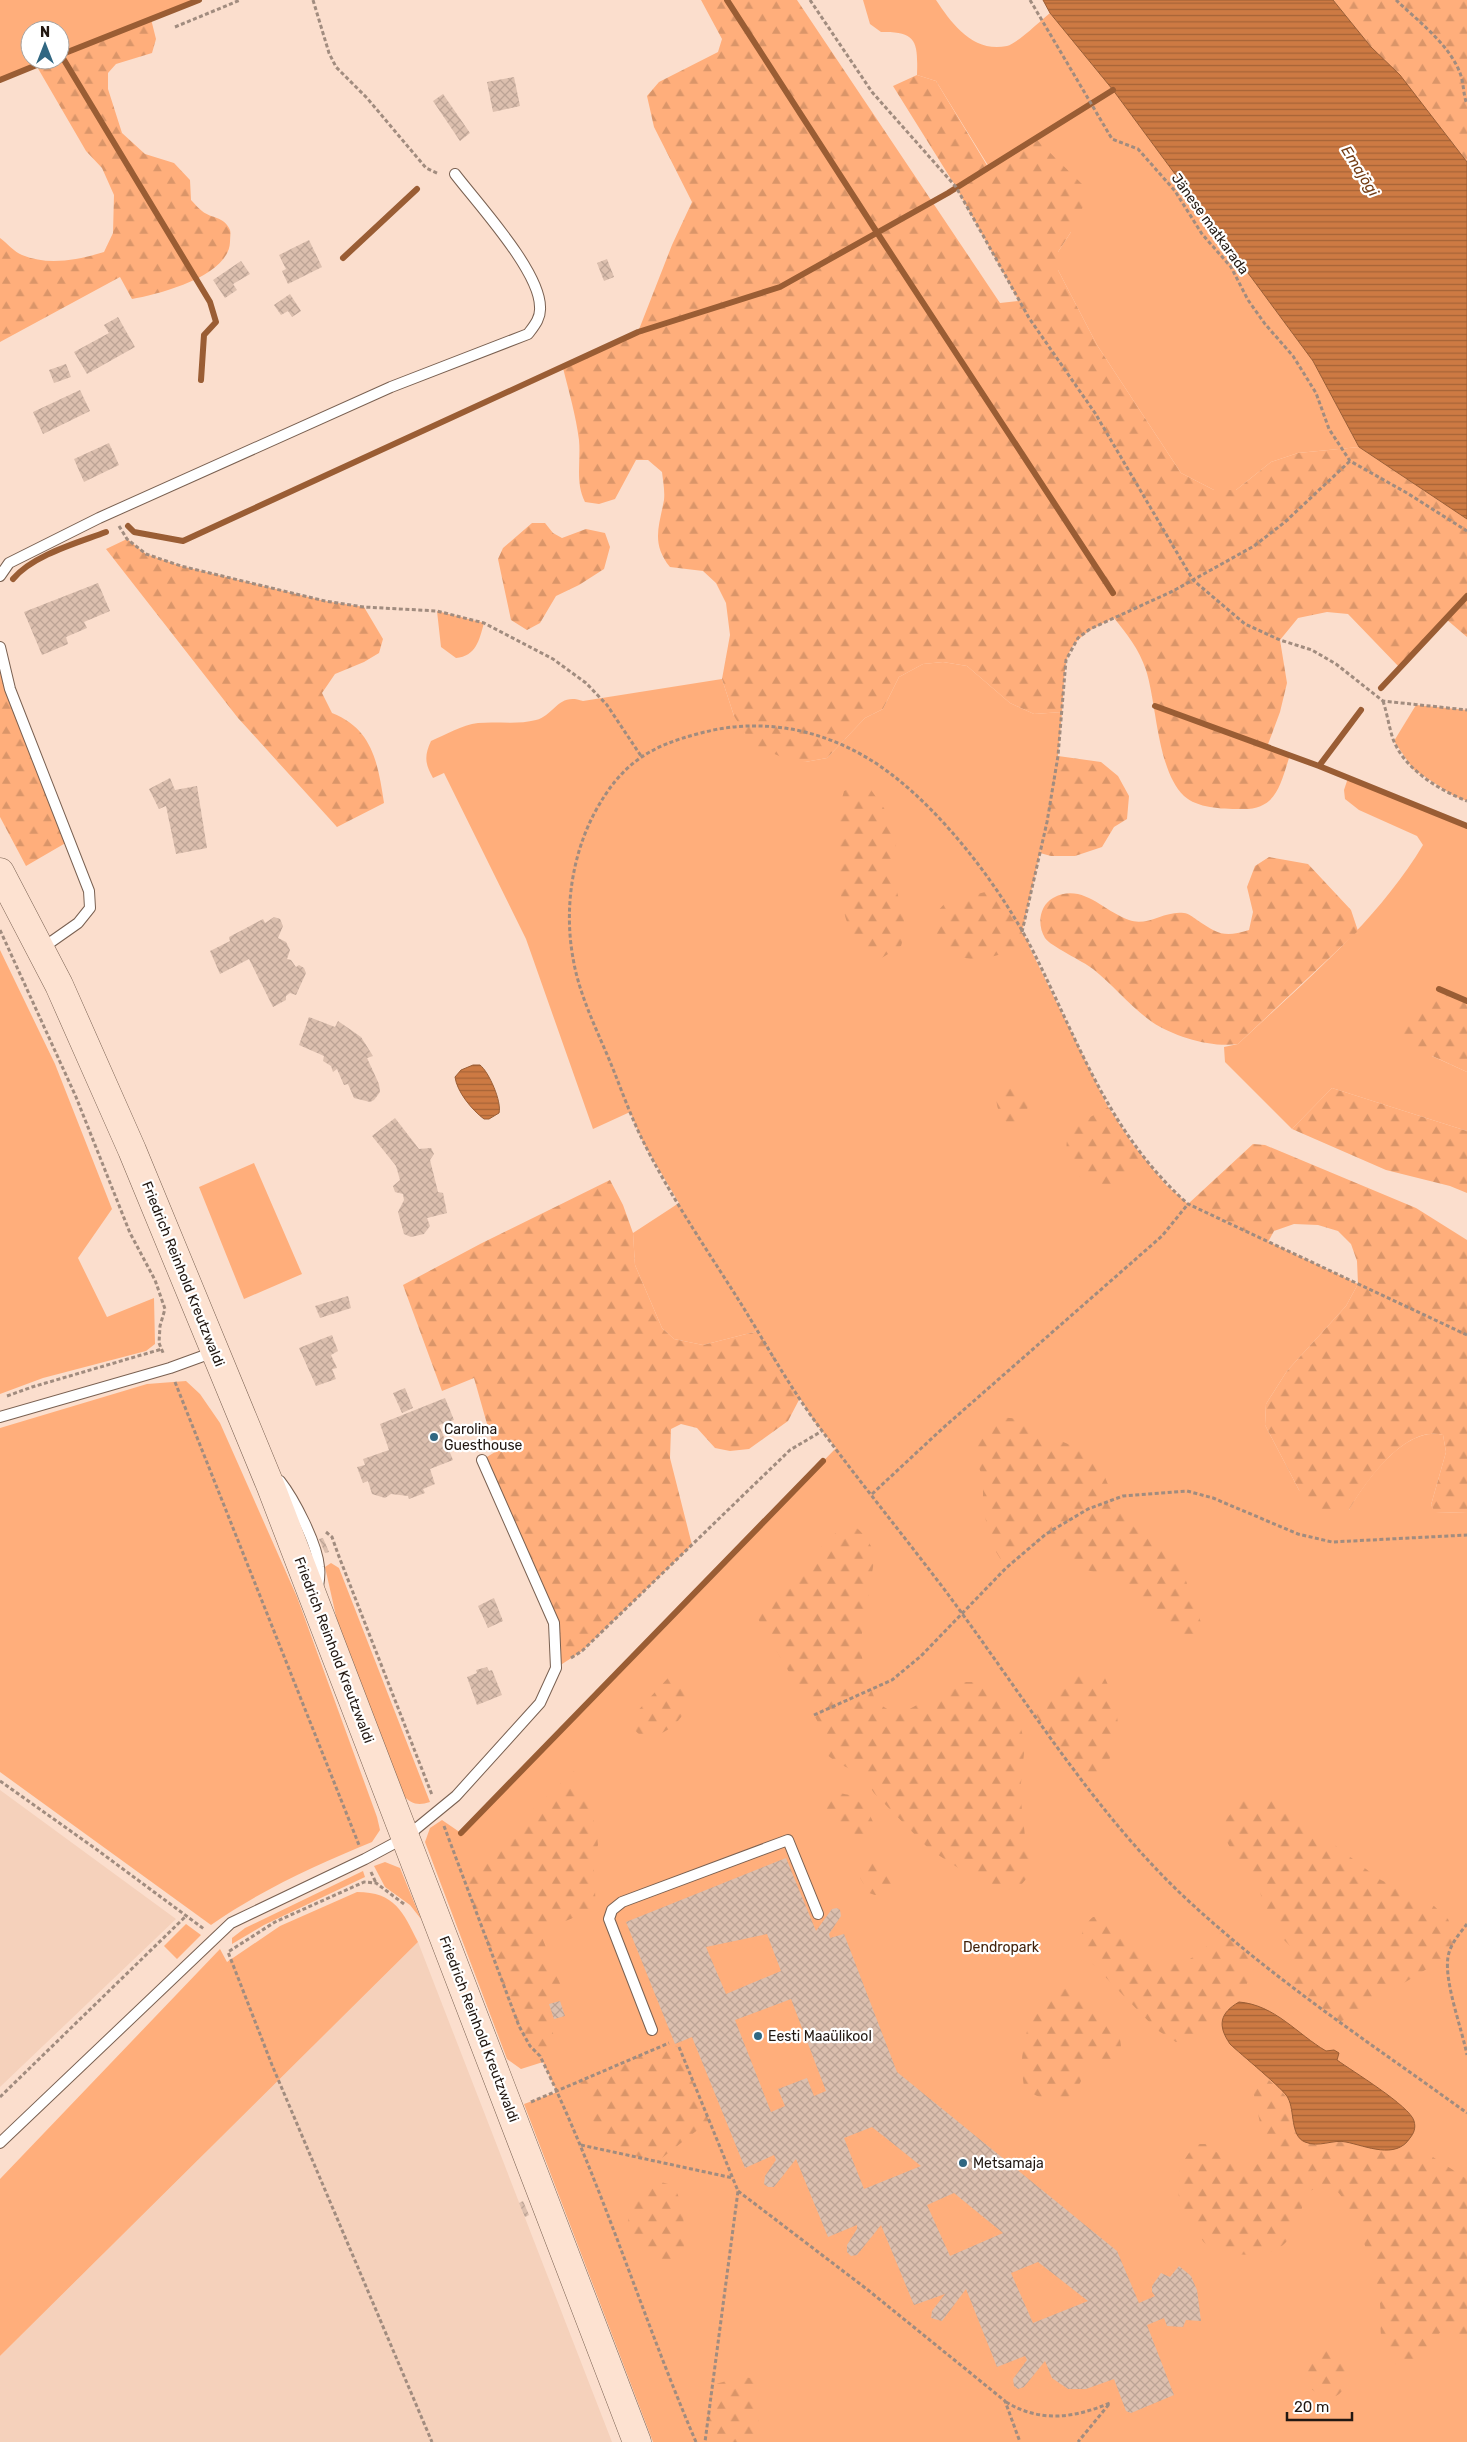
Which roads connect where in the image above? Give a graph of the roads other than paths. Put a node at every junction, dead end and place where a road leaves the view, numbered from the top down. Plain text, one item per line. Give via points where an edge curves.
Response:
1 (455, 174) road end
2 (0, 576) edge
3 (0, 647) edge
4 (0, 872) edge
5 (40, 949) junction
6 (215, 1352) junction
7 (0, 1417) edge
8 (482, 1460) dead end
9 (406, 1837) junction
10 (818, 1914) dead end
11 (652, 2030) dead end
12 (0, 2143) edge
13 (637, 2442) edge

1 - 2 lane via 537,286 541,308 536,324 528,334 391,387 112,513 9,563
3 - 5 lane via 10,689 89,891 90,908 78,923
4 - 5 main road, Friedrich Reinhold Kreutzwaldi
5 - 6 main road, Friedrich Reinhold Kreutzwaldi via 132,1150
6 - 7 lane
6 - 9 main road, Friedrich Reinhold Kreutzwaldi
8 - 9 lane via 554,1623 556,1668 540,1703 456,1796
9 - 12 lane via 231,1923
9 - 13 main road, Friedrich Reinhold Kreutzwaldi
10 - 11 lane via 788,1840 622,1902 612,1910 608,1919

